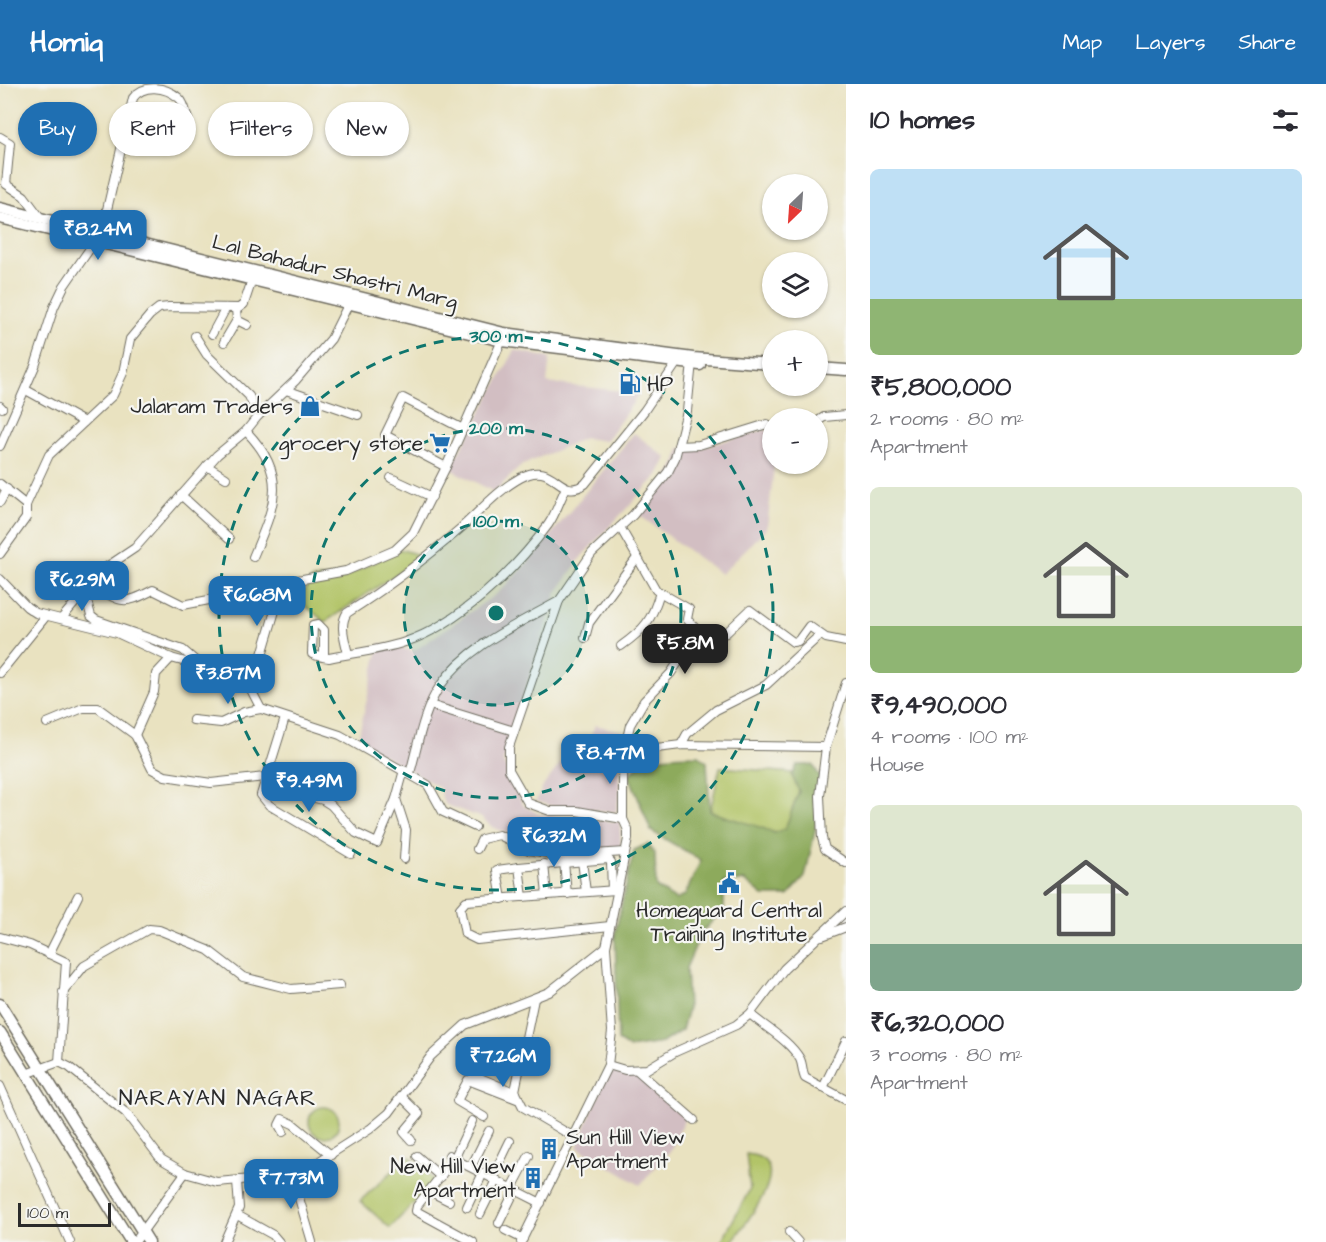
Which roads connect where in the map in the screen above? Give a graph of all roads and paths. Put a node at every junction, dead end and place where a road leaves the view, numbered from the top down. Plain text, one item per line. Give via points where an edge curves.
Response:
1 (132, 102) edge
2 (181, 102) edge
3 (0, 136) edge
4 (119, 156) edge
5 (3, 170) edge
6 (0, 208) edge
7 (39, 216) junction
8 (0, 218) edge
9 (99, 236) junction
10 (254, 276) junction
11 (351, 301) junction
12 (226, 308) junction
13 (236, 309) junction
14 (237, 320) junction
15 (247, 325) dead end
16 (212, 334) dead end
17 (195, 336) dead end
18 (503, 337) junction
19 (224, 342) dead end
20 (596, 350) junction
21 (693, 361) junction
22 (676, 364) junction
23 (762, 364) edge
24 (828, 369) edge
25 (762, 370) edge
26 (846, 370) edge
27 (828, 375) edge
28 (846, 376) edge
29 (26, 390) junction
30 (286, 390) junction
31 (357, 415) dead end
32 (846, 415) edge
33 (258, 416) junction
34 (828, 417) edge
35 (84, 422) junction
36 (762, 426) edge
37 (464, 429) junction
38 (246, 430) junction
39 (0, 446) edge
40 (678, 446) junction
41 (207, 466) junction
42 (446, 467) junction
43 (226, 478) dead end
44 (391, 478) dead end
45 (0, 484) edge
46 (566, 488) junction
47 (7, 489) junction
48 (181, 495) junction
49 (432, 497) junction
50 (0, 502) edge
51 (26, 505) junction
52 (620, 526) junction
53 (229, 539) dead end
54 (1, 550) edge
55 (253, 557) dead end
56 (636, 559) junction
57 (0, 579) edge
58 (91, 582) junction
59 (84, 590) junction
60 (660, 592) junction
61 (276, 599) junction
62 (559, 601) junction
63 (46, 616) junction
64 (62, 618) junction
65 (820, 635) junction
66 (585, 638) dead end
67 (846, 642) edge
68 (692, 645) junction
69 (621, 646) dead end
70 (348, 654) junction
71 (324, 657) dead end
72 (171, 658) junction
73 (261, 658) dead end
74 (199, 664) junction
75 (0, 673) edge
76 (846, 683) edge
77 (430, 705) junction
78 (261, 709) junction
79 (285, 717) junction
80 (194, 720) dead end
81 (47, 723) dead end
82 (514, 731) junction
83 (135, 735) junction
84 (681, 746) junction
85 (826, 747) junction
86 (624, 752) junction
87 (407, 772) junction
88 (265, 777) junction
89 (396, 799) junction
90 (623, 819) junction
91 (475, 827) dead end
92 (477, 849) dead end
93 (625, 852) junction
94 (351, 854) dead end
95 (404, 859) dead end
96 (582, 861) junction
97 (564, 862) junction
98 (846, 863) edge
99 (544, 864) junction
100 (519, 867) junction
101 (614, 890) junction
102 (586, 892) junction
103 (567, 894) junction
104 (547, 895) junction
105 (78, 896) dead end
106 (522, 897) junction
107 (502, 899) junction
108 (846, 911) edge
109 (610, 926) junction
110 (846, 927) edge
111 (0, 937) edge
112 (819, 938) junction
113 (606, 947) junction
114 (49, 954) junction
115 (340, 985) dead end
116 (63, 992) junction
117 (534, 999) junction
118 (0, 1004) edge
119 (750, 1014) junction
120 (0, 1032) edge
121 (846, 1041) edge
122 (59, 1062) junction
123 (608, 1065) junction
124 (40, 1069) junction
125 (520, 1069) junction
126 (638, 1071) junction
127 (26, 1074) junction
128 (0, 1086) edge
129 (823, 1088) junction
130 (516, 1096) junction
131 (402, 1097) junction
132 (846, 1100) edge
133 (484, 1117) dead end
134 (694, 1120) dead end
135 (472, 1121) dead end
136 (489, 1131) dead end
137 (283, 1132) dead end
138 (574, 1137) junction
139 (411, 1140) dead end
140 (510, 1141) dead end
141 (331, 1155) junction
142 (417, 1156) dead end
143 (529, 1156) dead end
144 (451, 1157) junction
145 (471, 1167) junction
146 (291, 1171) junction
147 (185, 1173) junction
148 (483, 1173) junction
149 (441, 1176) junction
150 (495, 1179) junction
151 (237, 1181) junction
152 (514, 1189) junction
153 (429, 1191) junction
154 (449, 1201) dead end
155 (541, 1203) junction
156 (466, 1207) dead end
157 (480, 1214) dead end
158 (237, 1215) junction
159 (499, 1223) dead end
160 (505, 1230) dead end
161 (789, 1232) dead end
162 (146, 1238) edge
163 (522, 1240) edge
164 (70, 1242) edge
165 (133, 1242) edge
166 (224, 1242) edge
167 (279, 1242) edge
168 (312, 1242) edge
169 (473, 1242) edge
170 (798, 1242) edge

1 - 2 street via 137,91 149,86 170,92
3 - 5 street via 10,143
4 - 9 street
5 - 7 street via 6,184 24,196
6 - 7 main road, Lal Bahadur Shastri Marg
7 - 9 main road, Lal Bahadur Shastri Marg
8 - 9 main road, Lal Bahadur Shastri Marg
9 - 10 main road, Lal Bahadur Shastri Marg
9 - 29 street via 54,307
10 - 11 main road, Lal Bahadur Shastri Marg
10 - 13 street via 244,304
11 - 18 main road, Lal Bahadur Shastri Marg
11 - 30 street via 331,339
12 - 13 street
12 - 16 street
12 - 35 street via 159,308 150,315 130,339 123,373 113,395
13 - 14 street
14 - 15 street
14 - 19 street
17 - 33 street via 207,355 249,396
18 - 20 main road, Lal Bahadur Shastri Marg
18 - 37 street
20 - 21 main road, Lal Bahadur Shastri Marg
20 - 22 main road, Lal Bahadur Shastri Marg
21 - 22 main road, Lal Bahadur Shastri Marg
21 - 23 main road, Lal Bahadur Shastri Marg
21 - 25 main road, Lal Bahadur Shastri Marg
21 - 40 street
22 - 46 street via 585,484 578,489
24 - 26 main road
27 - 28 main road
29 - 35 street
29 - 39 street
30 - 31 street
30 - 33 street
32 - 34 street
33 - 38 street
35 - 51 street via 49,455
36 - 40 street via 693,447
37 - 42 street
37 - 42 street via 403,398 385,435
38 - 41 street
38 - 55 street via 270,461 274,490 267,525
40 - 52 street via 668,472
41 - 43 street
41 - 48 street
42 - 49 street
44 - 49 street
45 - 47 street
46 - 70 street via 549,523 476,601 403,643
46 - 70 street via 538,471 518,479 434,552 347,613 343,627
47 - 50 street
47 - 51 street
48 - 53 street
48 - 58 street via 135,548
49 - 61 street via 413,533 395,550 346,572 292,581
51 - 54 street via 26,518
52 - 56 street
52 - 62 street via 592,554
56 - 60 street
56 - 66 street via 589,623
57 - 63 street via 27,607
58 - 59 street
58 - 61 street via 123,601 132,601 153,590 183,605 258,592
59 - 64 street
59 - 74 street via 91,616 96,620 183,650
60 - 68 street via 689,609 687,619 696,629
60 - 69 street via 653,615 640,632
61 - 73 street
62 - 77 street via 477,650 453,671
62 - 82 street
63 - 64 street
63 - 75 street
64 - 72 street via 117,633
65 - 67 street
65 - 68 street via 809,626 793,642 750,610 726,633
65 - 84 street via 766,686 716,710 687,734
68 - 86 street via 644,701 630,725
70 - 71 street
72 - 74 street
72 - 83 street via 156,674 154,692
74 - 78 street via 248,680
76 - 85 street
77 - 82 street
77 - 87 street
78 - 79 street
78 - 80 street via 221,723
79 - 87 street via 340,735
79 - 88 street
81 - 83 street via 92,707
82 - 90 street via 509,770 528,803 550,811
83 - 88 street via 152,769 165,776 211,783
84 - 85 street
84 - 86 street
85 - 98 street via 820,796 822,838 825,849
86 - 90 street
87 - 89 street
87 - 91 street via 432,789 442,812
88 - 89 street via 299,794 323,800 356,833 376,843
88 - 94 street via 261,795 264,801
89 - 95 street via 406,830
90 - 93 street via 628,830
92 - 93 street via 482,839 499,835 529,850 562,856
93 - 101 street
96 - 97 street
96 - 101 street via 610,860
96 - 102 street
97 - 99 street
97 - 103 street
99 - 100 street
99 - 104 street
100 - 106 street
100 - 107 street via 497,870
101 - 102 street
101 - 109 street
102 - 103 street
103 - 104 street
104 - 106 street
105 - 114 street
106 - 107 street
107 - 109 street via 466,901 460,908 465,934 477,940
108 - 112 street
109 - 113 street
110 - 112 street
111 - 114 street
112 - 119 street via 784,969
113 - 117 street via 549,992
113 - 123 street via 612,1031
114 - 116 street via 66,962
115 - 116 street via 291,989 243,977 208,950 149,929 84,966
116 - 122 street
117 - 125 street
117 - 131 street via 465,1025 431,1056
118 - 124 main road
119 - 126 street via 719,1034
119 - 129 street via 794,1052 806,1078
120 - 127 main road
121 - 129 street
122 - 124 street
122 - 147 street via 93,1084 126,1113 162,1159
123 - 126 street
123 - 138 street
124 - 127 street
124 - 162 main road
125 - 130 street
125 - 130 street via 491,1049 473,1075
126 - 134 street
127 - 165 main road
128 - 164 street
129 - 132 street
130 - 133 street via 468,1080 456,1098 458,1105
130 - 138 street via 523,1107
131 - 139 street via 419,1114 404,1132
131 - 141 street via 370,1129
135 - 144 street
136 - 145 street
137 - 141 street via 279,1125 282,1119
138 - 155 street
140 - 150 street
141 - 146 street
142 - 149 street
143 - 152 street
144 - 145 street
144 - 149 street
145 - 148 street
146 - 151 street
146 - 168 street
147 - 151 street via 217,1182
147 - 162 street
148 - 150 street
148 - 156 street
149 - 153 street
150 - 152 street
150 - 157 street
151 - 158 street
152 - 155 street
152 - 159 street
153 - 154 street
153 - 169 street via 417,1206 419,1215
155 - 163 street
158 - 166 street
158 - 167 street
160 - 163 street
161 - 170 street
162 - 165 street

